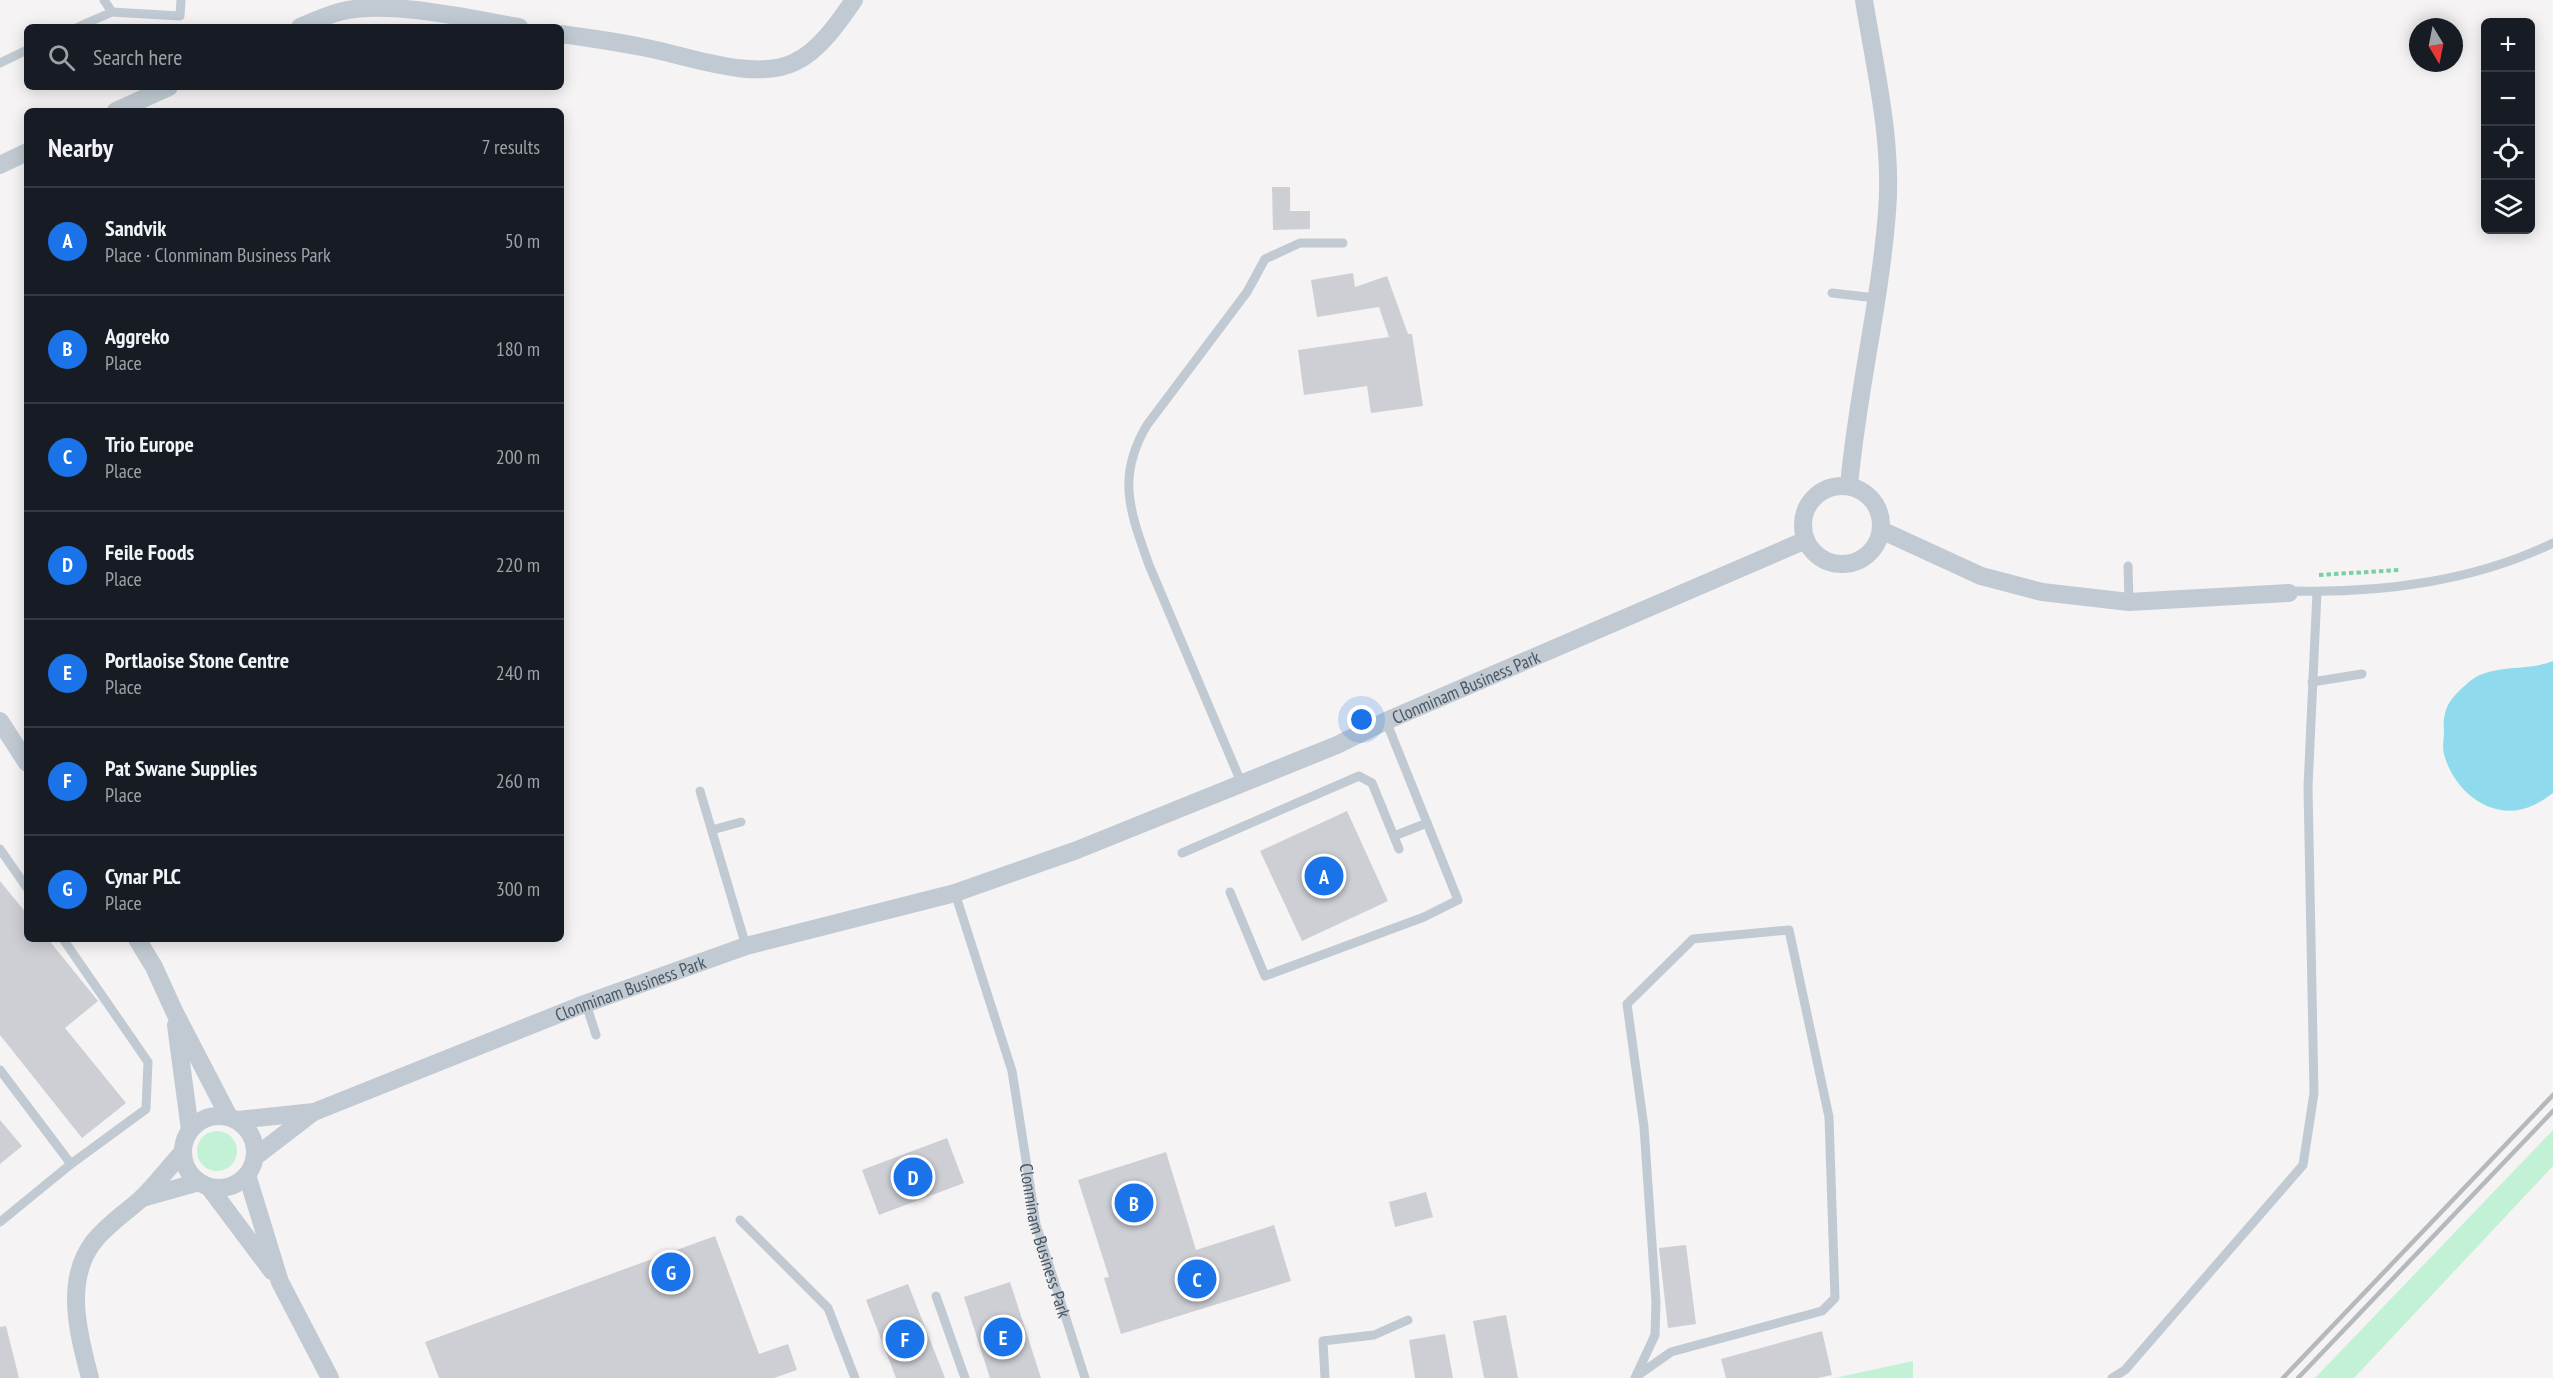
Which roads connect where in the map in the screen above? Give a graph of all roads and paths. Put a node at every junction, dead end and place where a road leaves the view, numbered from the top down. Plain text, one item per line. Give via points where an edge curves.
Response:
1 (104, 0) edge
2 (181, 0) edge
3 (854, 0) edge
4 (1864, 0) edge
5 (112, 12) junction
6 (85, 24) edge
7 (308, 24) edge
8 (500, 24) edge
9 (564, 34) edge
10 (24, 51) edge
11 (0, 63) edge
12 (162, 90) edge
13 (123, 108) edge
14 (24, 153) edge
15 (0, 165) edge
16 (1343, 243) dead end
17 (1832, 293) dead end
18 (1876, 298) junction
19 (1849, 486) junction
20 (1881, 530) junction
21 (1806, 540) junction
22 (2553, 543) edge
23 (2128, 566) dead end
24 (2406, 570) dead end
25 (2293, 592) junction
26 (2316, 592) junction
27 (2129, 602) junction
28 (2362, 674) dead end
29 (2313, 682) junction
30 (0, 721) edge
31 (1386, 721) junction
32 (24, 758) edge
33 (1241, 782) junction
34 (700, 791) dead end
35 (741, 822) dead end
36 (1427, 823) junction
37 (712, 830) junction
38 (1394, 836) junction
39 (0, 849) edge
40 (1400, 849) dead end
41 (1182, 853) dead end
42 (24, 884) edge
43 (1230, 892) dead end
44 (955, 893) junction
45 (65, 942) edge
46 (139, 942) edge
47 (746, 946) junction
48 (586, 1004) junction
49 (174, 1011) junction
50 (596, 1035) dead end
51 (0, 1070) edge
52 (314, 1112) junction
53 (233, 1118) junction
54 (190, 1130) junction
55 (183, 1152) junction
56 (256, 1156) junction
57 (71, 1164) junction
58 (247, 1175) junction
59 (204, 1184) junction
60 (142, 1198) junction
61 (740, 1220) dead end
62 (0, 1222) edge
63 (280, 1282) junction
64 (936, 1296) dead end
65 (1408, 1320) dead end
66 (1636, 1377) edge
67 (90, 1378) edge
68 (330, 1378) edge
69 (855, 1378) edge
70 (965, 1378) edge
71 (1085, 1378) edge
72 (1325, 1378) edge
73 (2112, 1378) edge

1 - 5 lane
2 - 5 lane via 180,16
3 - 9 street via 811,53 773,69 740,68
4 - 18 street via 1887,172 1887,210
5 - 6 lane
7 - 8 street via 344,10 376,8
10 - 11 lane
12 - 13 street
14 - 15 street
16 - 33 lane via 1300,243 1265,259 1247,292 1148,425 1130,462 1127,486 1139,536
17 - 18 lane
18 - 19 street
19 - 20 street via 1870,497 1881,518
19 - 21 street via 1826,489 1809,505 1804,516
20 - 21 street via 1870,552 1847,563 1823,558
20 - 27 street via 1981,576 2042,592
21 - 31 street, Clonminam Business Park
22 - 26 lane via 2498,565 2416,585
23 - 27 lane
24 - 25 path via 2297,577
25 - 26 lane
25 - 27 street
26 - 29 lane
28 - 29 lane
29 - 73 lane via 2308,788 2314,1093 2303,1165 2125,1370
30 - 32 street
31 - 33 street, Clonminam Business Park via 1337,745
31 - 36 lane
33 - 44 street, Clonminam Business Park via 1077,850
34 - 37 lane
35 - 37 lane
36 - 38 lane
36 - 43 lane via 1458,900 1424,918 1265,976
37 - 47 lane
38 - 40 lane
38 - 41 lane via 1372,783 1359,776
39 - 42 lane
44 - 47 street, Clonminam Business Park
44 - 71 lane, Clonminam Business Park via 1012,1071 1036,1224
45 - 57 lane via 148,1062 146,1109
46 - 49 street
47 - 48 street, Clonminam Business Park
48 - 50 lane
48 - 52 street, Clonminam Business Park
49 - 53 street
49 - 54 street
51 - 57 lane
52 - 53 street, Clonminam Business Park
52 - 56 street, Clonminam Business Park
53 - 54 street via 208,1117
53 - 56 street via 252,1135
54 - 55 street
55 - 59 street via 190,1174
55 - 60 street
56 - 58 street
57 - 62 lane
58 - 59 street via 230,1187
58 - 63 street
59 - 60 street
59 - 63 street
60 - 67 street via 122,1212 91,1245 80,1272 76,1298 80,1340
61 - 69 lane via 828,1308
63 - 68 street
64 - 70 lane
65 - 72 lane via 1374,1335 1323,1341
66 - 66 lane via 1655,1335 1656,1302 1644,1127 1626,1004 1693,939 1789,930 1829,1117 1835,1298 1822,1311 1671,1352

